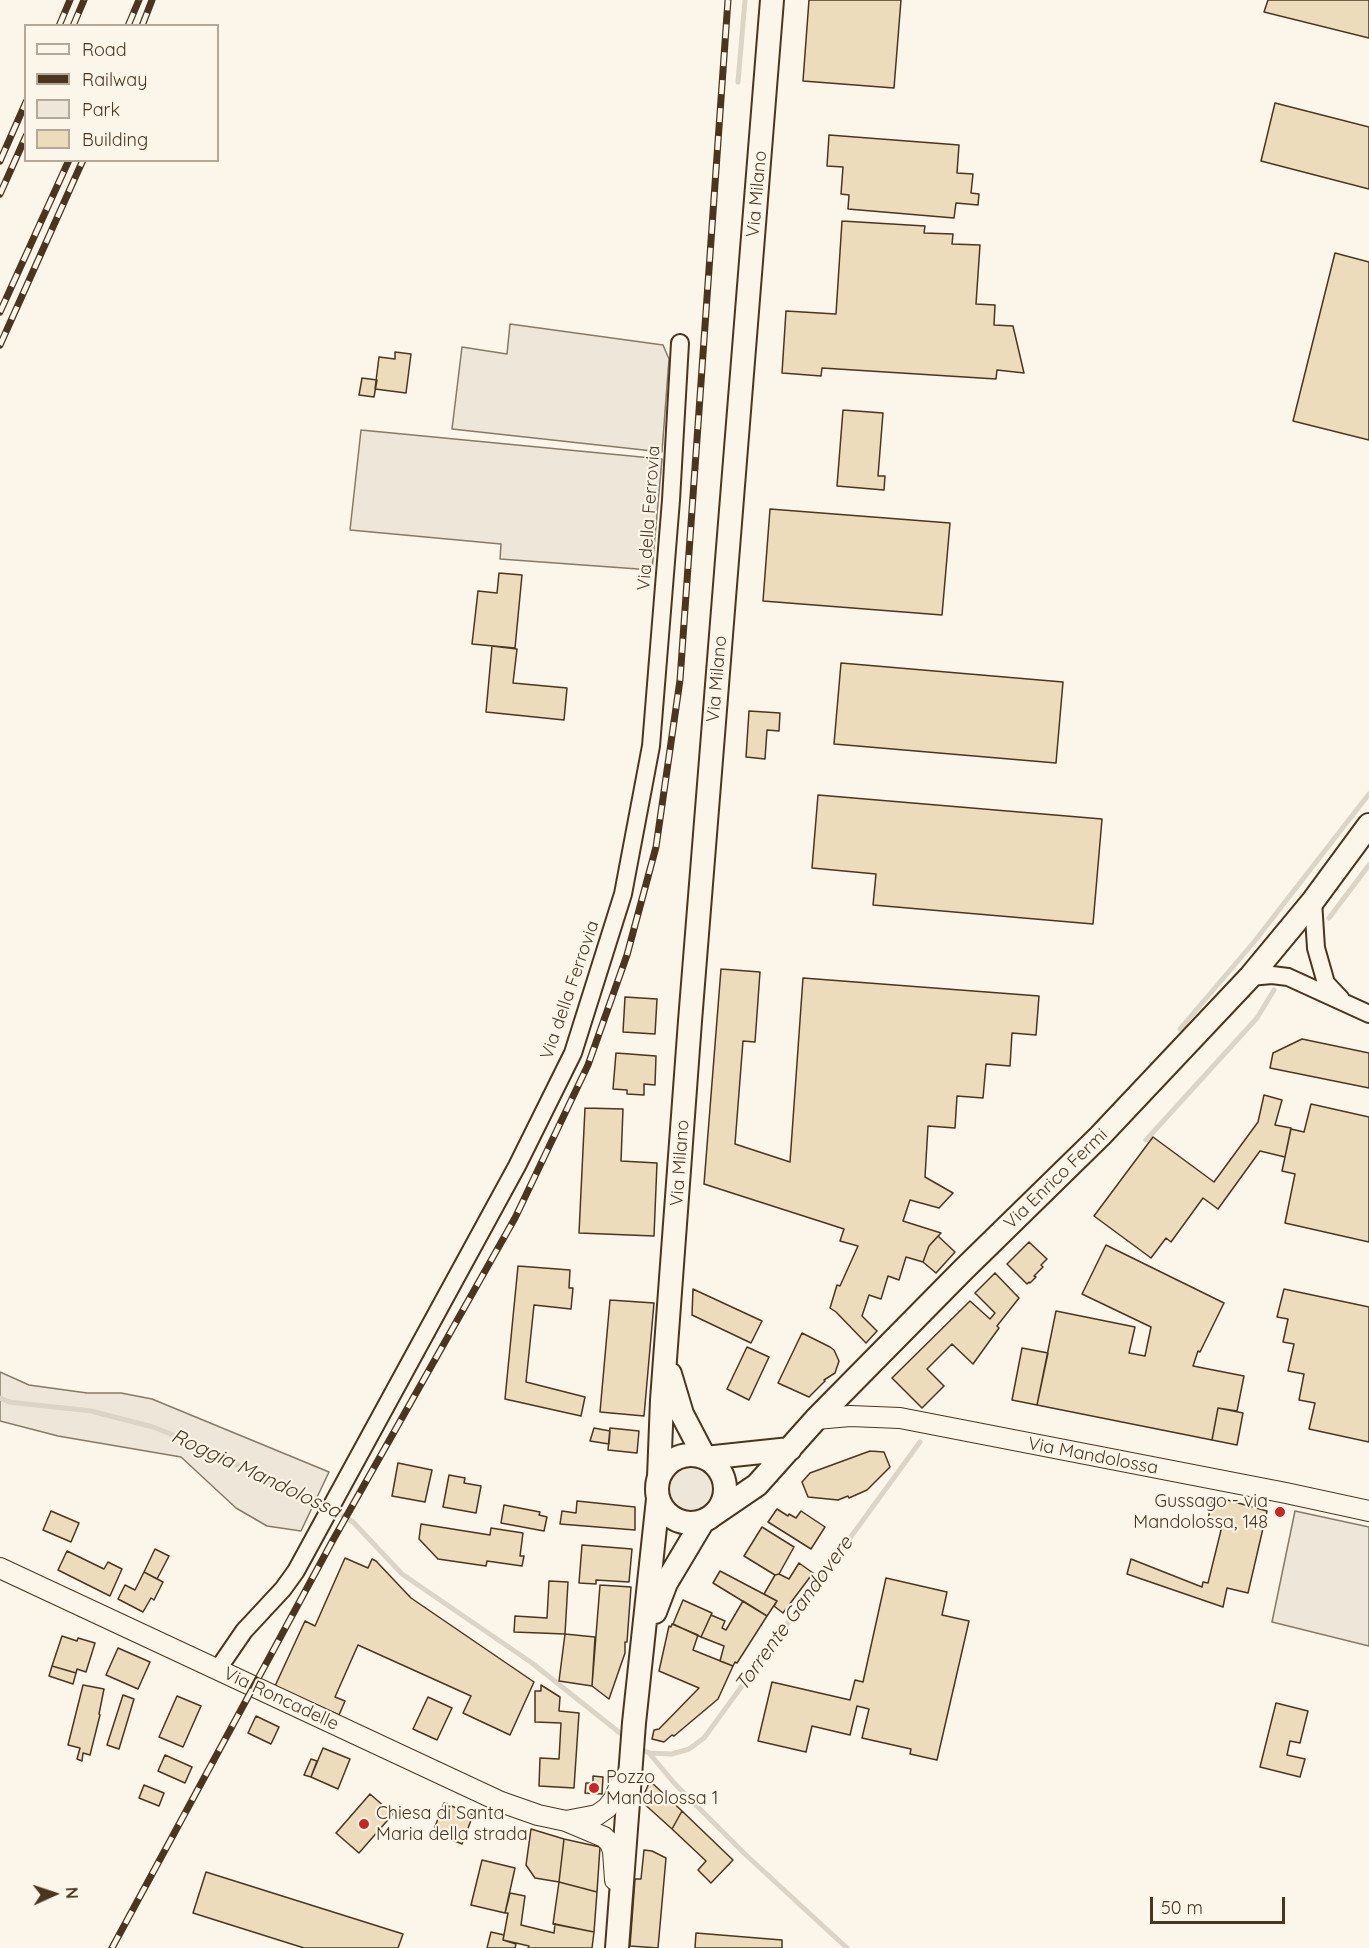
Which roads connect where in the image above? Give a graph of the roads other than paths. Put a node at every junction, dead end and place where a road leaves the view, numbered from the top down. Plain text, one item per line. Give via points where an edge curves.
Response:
1 (772, 0) edge
2 (680, 343) dead end
3 (1369, 825) edge
4 (1313, 901) junction
5 (1250, 977) junction
6 (1345, 1005) junction
7 (1369, 1014) edge
8 (666, 1358) junction
9 (816, 1419) junction
10 (790, 1449) junction
11 (705, 1458) junction
12 (659, 1488) junction
13 (1369, 1511) edge
14 (708, 1518) junction
15 (0, 1568) edge
16 (642, 1650) junction
17 (218, 1669) junction
18 (630, 1765) junction
19 (566, 1821) junction
20 (620, 1900) junction
21 (617, 1948) edge

1 - 8 main road, Via Milano
2 - 17 street, Via della Ferrovia via 651,746 623,894 573,1053 517,1166 296,1571 244,1631
3 - 4 main road, Via Enrico Fermi
4 - 5 main road, Via Enrico Fermi
4 - 6 street via 1316,948 1326,982
5 - 6 street via 1288,977
5 - 9 main road, Via Enrico Fermi via 1100,1136
6 - 7 street
8 - 11 main road, Via Milano via 682,1414
8 - 12 main road, Via Milano
9 - 10 main road, Via Enrico Fermi
9 - 13 street, Via Mandolossa via 880,1416
10 - 11 main road
10 - 14 main road, Via Enrico Fermi via 757,1485
11 - 12 main road via 695,1455 673,1460 665,1467
11 - 14 main road via 715,1464 725,1484 720,1506
12 - 14 main road via 663,1509 672,1517 693,1523
12 - 16 main road, Via Milano
14 - 16 main road via 664,1586
15 - 17 street, Via Roncadelle
16 - 18 main road
17 - 19 street, Via Roncadelle via 501,1802
18 - 19 street, Via Roncadelle via 607,1808 597,1815
18 - 20 main road
19 - 20 street, Via Roncadelle via 610,1843
20 - 21 main road

